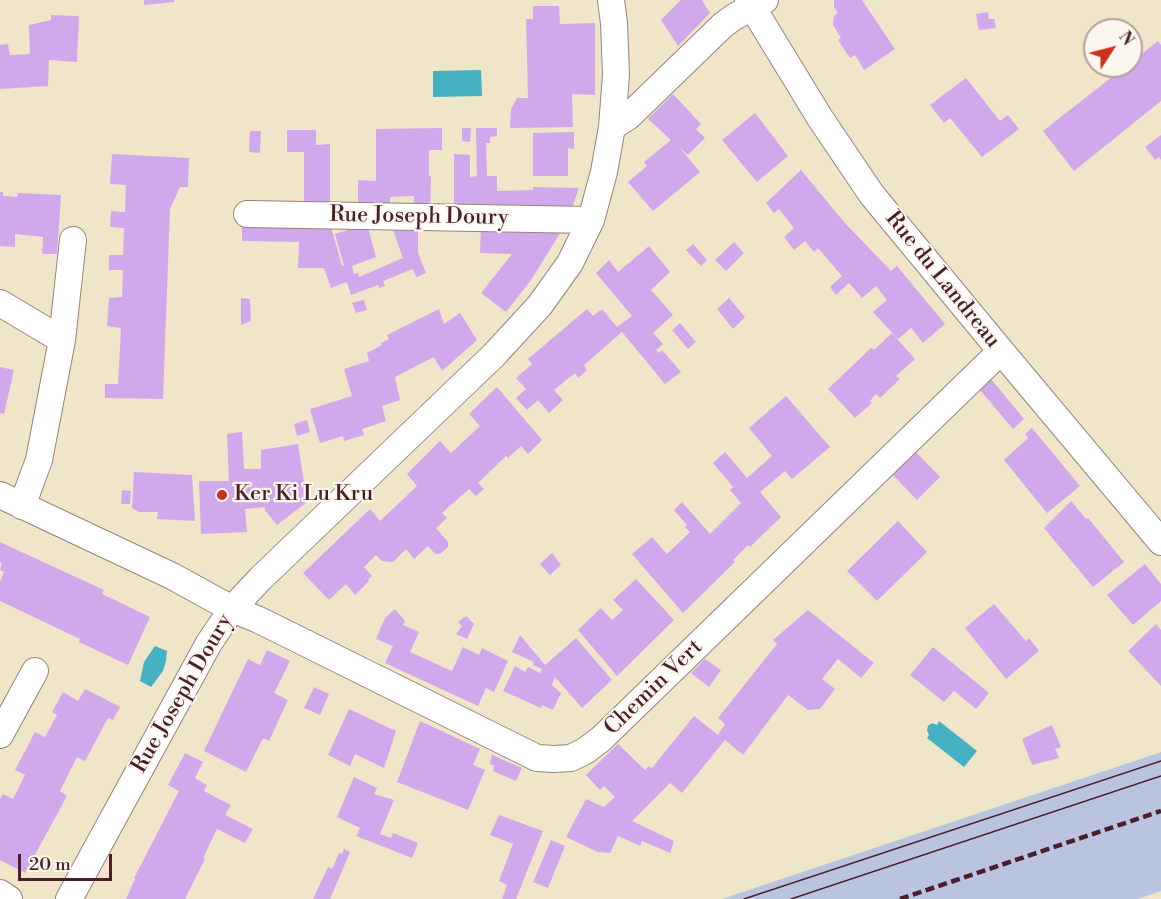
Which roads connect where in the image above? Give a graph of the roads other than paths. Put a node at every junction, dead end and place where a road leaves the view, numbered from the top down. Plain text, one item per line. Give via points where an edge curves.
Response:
1 (611, 0) edge
2 (755, 2) edge
3 (612, 127) junction
4 (247, 214) dead end
5 (591, 220) junction
6 (73, 240) dead end
7 (0, 303) edge
8 (62, 340) junction
9 (1001, 351) junction
10 (11, 501) edge
11 (1161, 542) edge
12 (232, 609) junction
13 (35, 671) dead end
14 (0, 735) edge
15 (0, 893) edge
16 (9, 899) edge
17 (69, 899) edge

1 - 3 street, Rue Joseph Doury via 616,75
2 - 3 street
2 - 9 street, Rue du Landreau via 820,118 872,195
3 - 5 street, Rue Joseph Doury
4 - 5 street, Rue Joseph Doury
5 - 12 street, Rue Joseph Doury via 570,263 510,339
6 - 8 street
7 - 8 street
8 - 10 street via 39,460
9 - 11 street, Rue du Landreau
9 - 12 street, Chemin Vert via 601,739 571,758 537,758
10 - 12 street, Chemin Vert via 172,576
12 - 17 street, Rue Joseph Doury via 209,643
13 - 14 street
15 - 16 street

